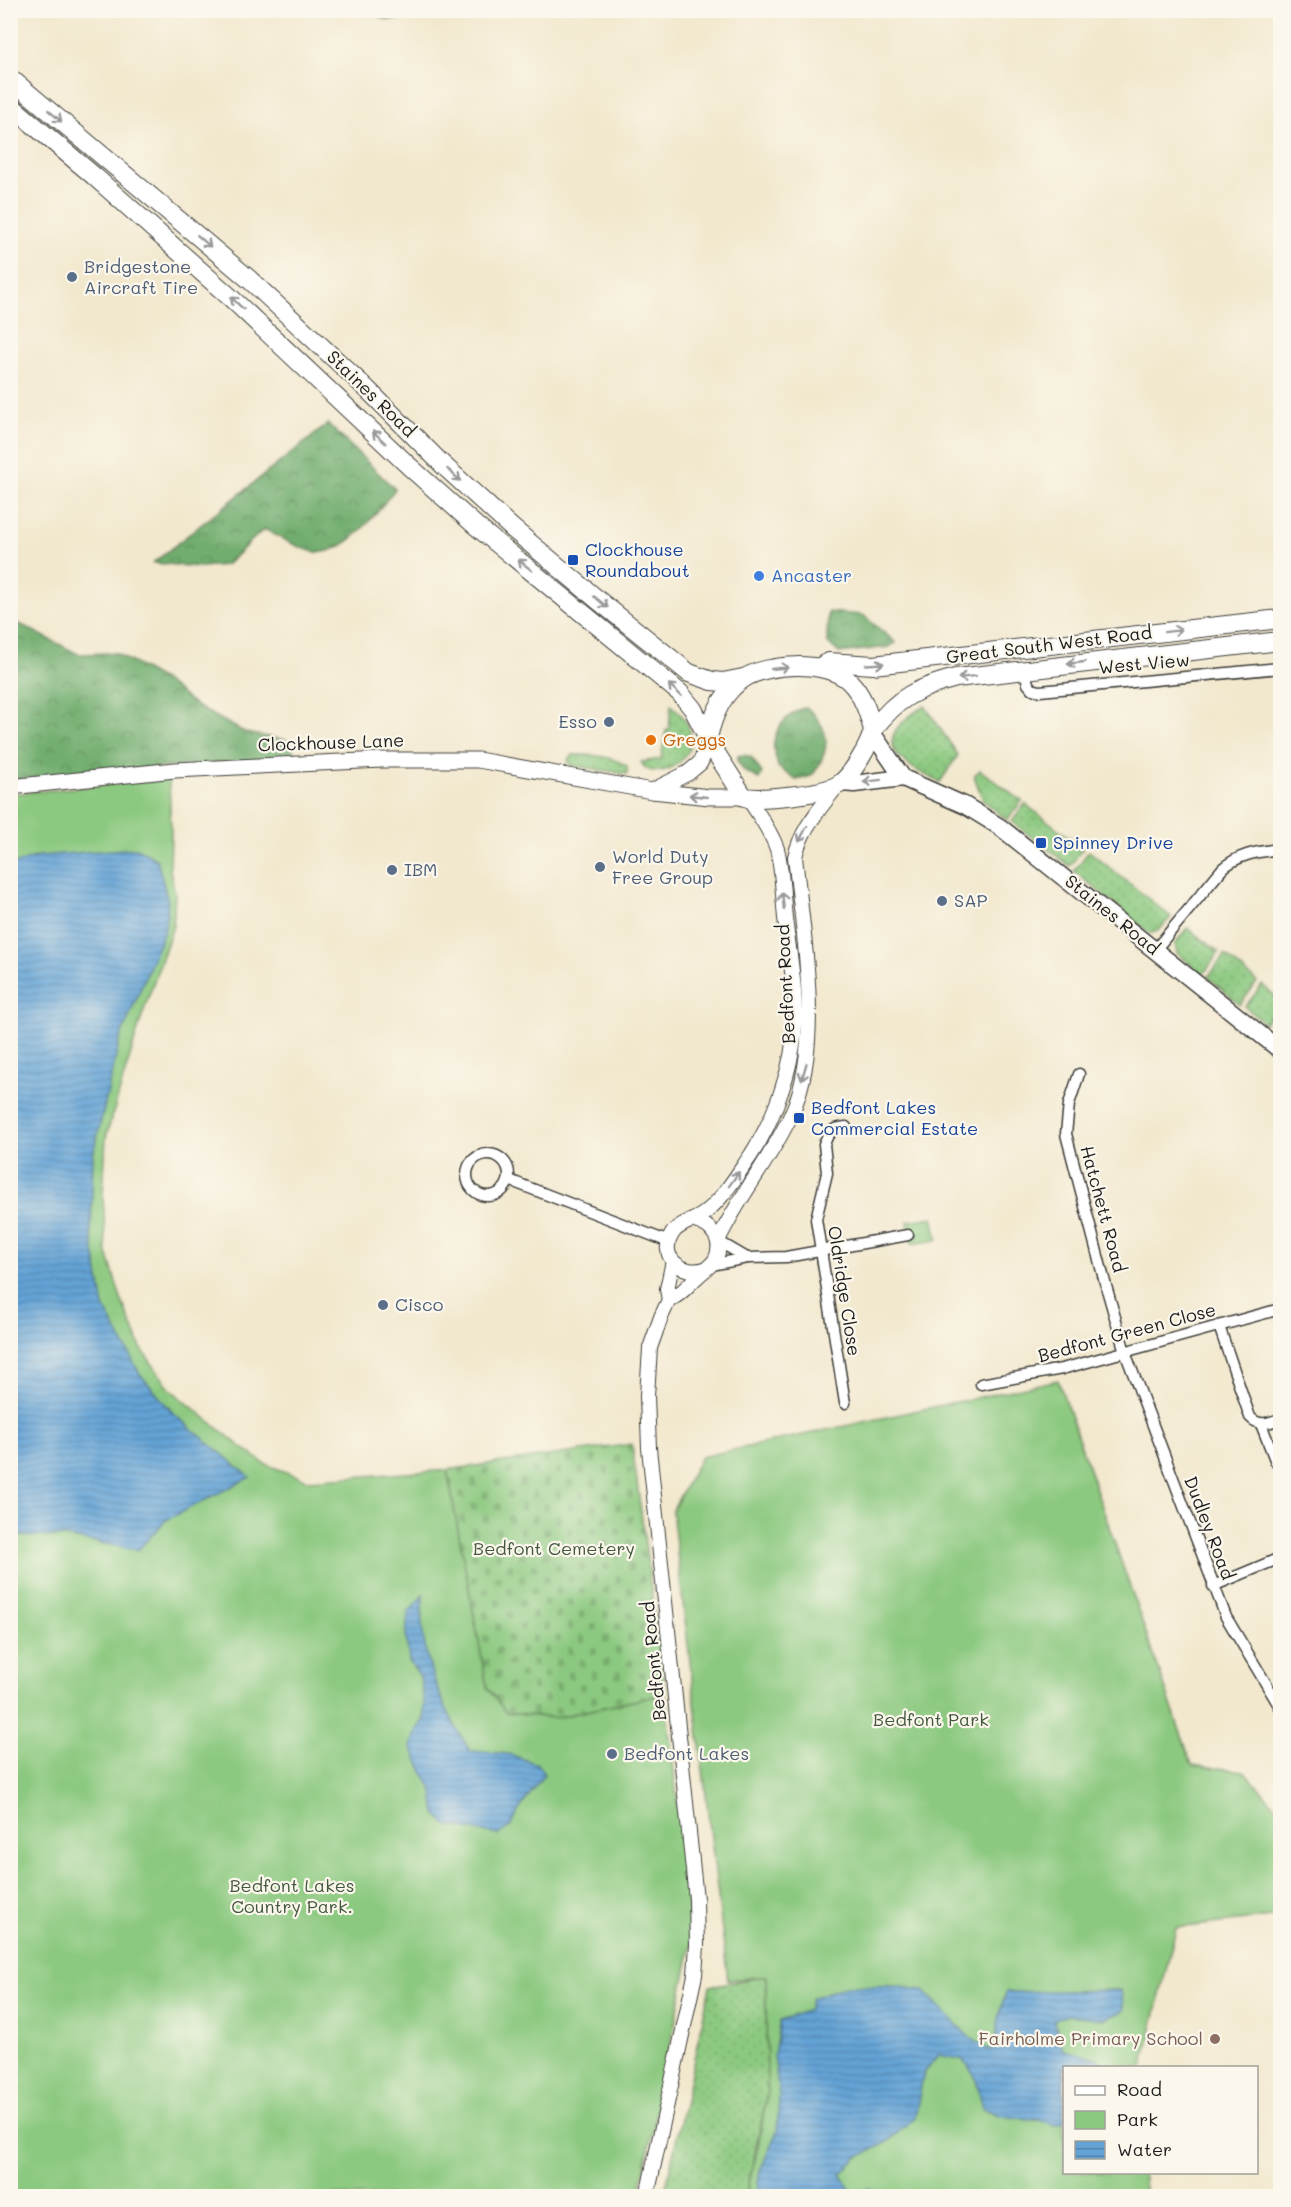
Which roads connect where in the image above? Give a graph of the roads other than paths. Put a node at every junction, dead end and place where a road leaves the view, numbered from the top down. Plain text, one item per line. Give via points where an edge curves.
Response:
1 (10, 78) edge
2 (10, 105) edge
3 (1281, 619) edge
4 (1281, 641) edge
5 (819, 668) junction
6 (1281, 668) edge
7 (1025, 669) junction
8 (743, 678) junction
9 (873, 732) junction
10 (709, 739) junction
11 (903, 778) junction
12 (839, 785) junction
13 (10, 787) edge
14 (652, 791) junction
15 (746, 797) junction
16 (1281, 849) edge
17 (1155, 950) junction
18 (1281, 1050) edge
19 (1080, 1074) dead end
20 (846, 1127) dead end
21 (509, 1180) junction
22 (694, 1221) junction
23 (908, 1234) dead end
24 (669, 1242) junction
25 (718, 1242) junction
26 (820, 1249) junction
27 (747, 1258) junction
28 (673, 1261) junction
29 (708, 1267) junction
30 (669, 1300) junction
31 (1281, 1309) edge
32 (1219, 1326) junction
33 (1125, 1352) junction
34 (981, 1384) dead end
35 (845, 1403) dead end
36 (1281, 1419) edge
37 (1261, 1424) junction
38 (1276, 1462) dead end
39 (1281, 1558) edge
40 (1213, 1586) junction
41 (1281, 1707) edge
42 (647, 2196) edge

1 -> 8 highway, Staines Road via 250,280 443,465 598,600 689,674 723,682
10 -> 2 highway, Staines Road via 680,693 476,526 231,298
5 -> 3 highway, Great South West Road via 830,662 873,665
4 -> 7 highway, Great South West Road
8 -> 5 highway via 770,669
5 - 9 highway via 850,682 863,699
6 - 7 street, West View via 1040,691 1028,684
7 -> 9 highway, Great South West Road via 930,685 890,709
8 - 10 highway via 721,703
9 - 11 main road
9 - 12 highway via 857,764
10 - 14 main road via 700,763
10 - 15 highway
11 -> 12 main road
11 - 17 main road, Staines Road via 966,806 1000,827
12 - 15 highway via 798,794
12 -> 25 street, Bedfont Road via 805,830 795,857 808,990 807,1062 792,1113 726,1222
13 - 14 main road, Clockhouse Lane via 175,770 382,760 478,760
15 -> 14 main road, Clockhouse Lane
22 -> 15 street, Bedfont Road via 720,1199 752,1153 779,1101 793,1038 794,998 777,850
16 - 17 street via 1250,853 1223,868
17 - 18 main road, Staines Road
19 - 33 street, Hatchett Road via 1069,1104 1066,1134
20 - 26 street, Oldridge Close via 835,1129 824,1144 827,1173 816,1219
21 - 21 street via 499,1194 482,1196 468,1184 467,1172 477,1157 496,1155 507,1165
21 - 24 street
22 - 24 street, Bedfont Road via 676,1228
22 - 25 street via 706,1224
23 - 26 street
24 - 28 street, Bedfont Road
25 - 27 street
25 - 29 street, Bedfont Road via 718,1254
26 - 27 street via 786,1257
26 - 35 street, Oldridge Close
27 - 29 street
28 - 29 street via 690,1271
28 - 30 street, Bedfont Road via 667,1289
29 - 30 street, Bedfont Road via 679,1296
30 - 42 street, Bedfont Road via 650,1348 649,1448 696,1899 697,1945 687,2018
31 - 32 street, Bedfont Green Close
32 - 33 street, Bedfont Green Close
32 - 37 street via 1250,1417
33 - 34 street, Bedfont Green Close
33 - 40 street, Dudley Road
36 - 37 street
37 - 38 street
39 - 40 street
40 - 41 street, Dudley Road via 1226,1617

